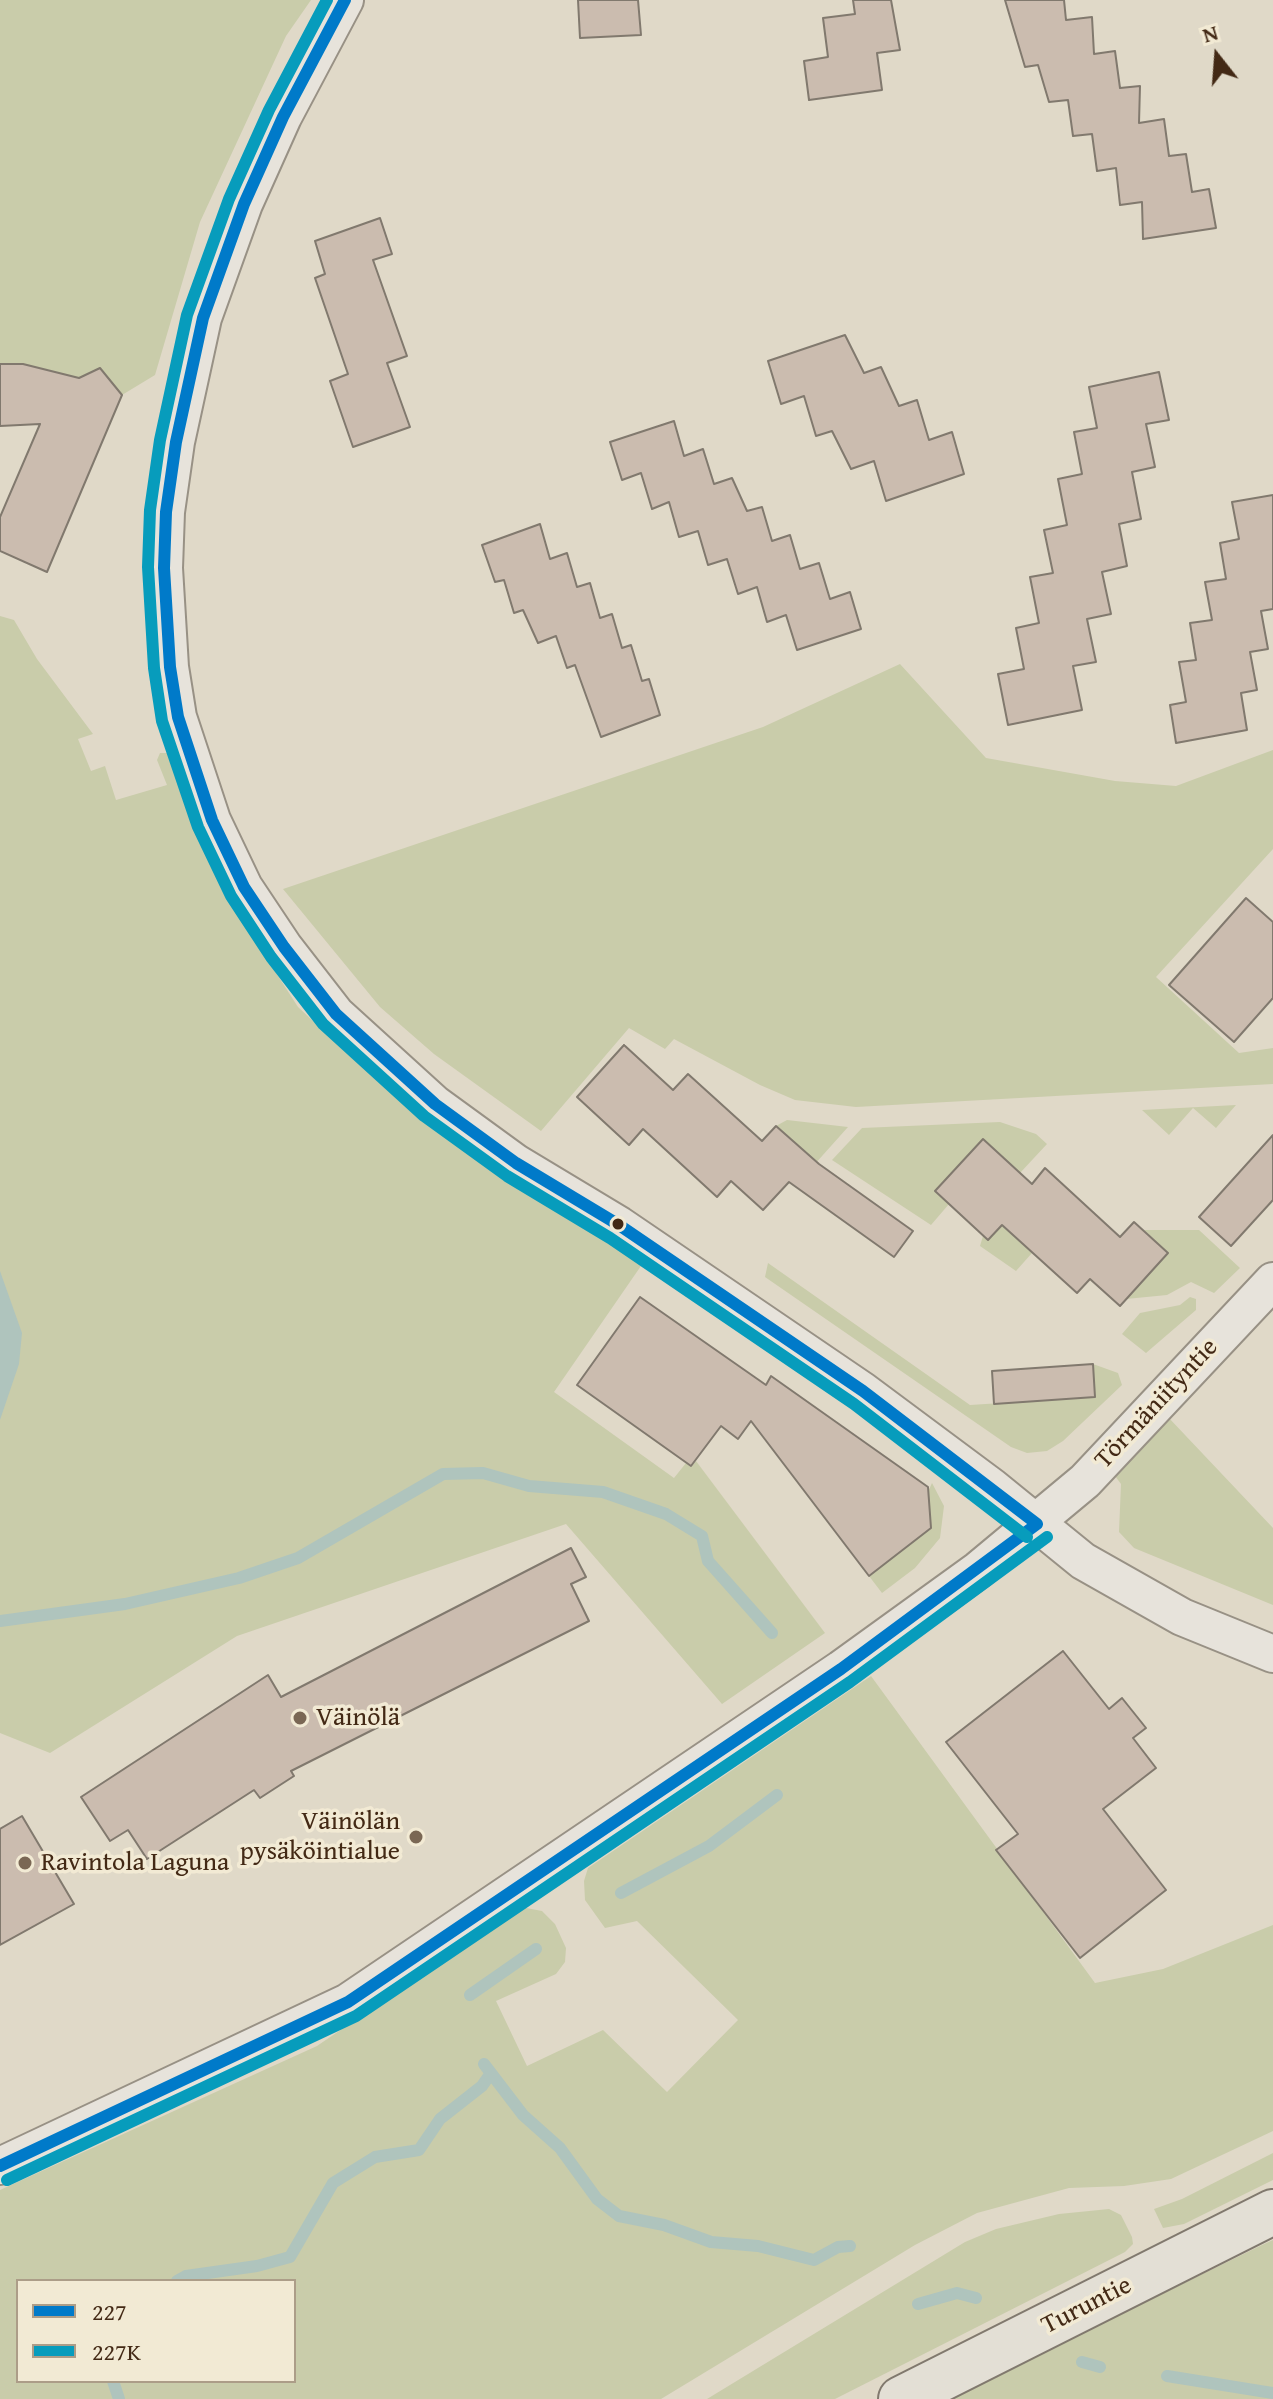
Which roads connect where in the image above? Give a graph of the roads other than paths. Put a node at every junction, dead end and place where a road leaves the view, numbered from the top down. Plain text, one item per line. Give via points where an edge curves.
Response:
1 (345, 0) edge
2 (1273, 1281) edge
3 (1037, 1524) junction
4 (1273, 1654) edge
5 (0, 2166) edge
6 (1273, 2212) edge
7 (901, 2399) edge

1 - 3 street via 244,204 203,318 176,442 164,568 170,667 178,717 212,820 244,887 284,947 336,1014 414,1086 516,1163 632,1233 863,1391
2 - 3 street, Törmäniityntie via 1085,1481
3 - 4 street via 1128,1589
3 - 5 street, Törmäniityntie via 841,1669 348,2002
6 - 7 main road, Turuntie

